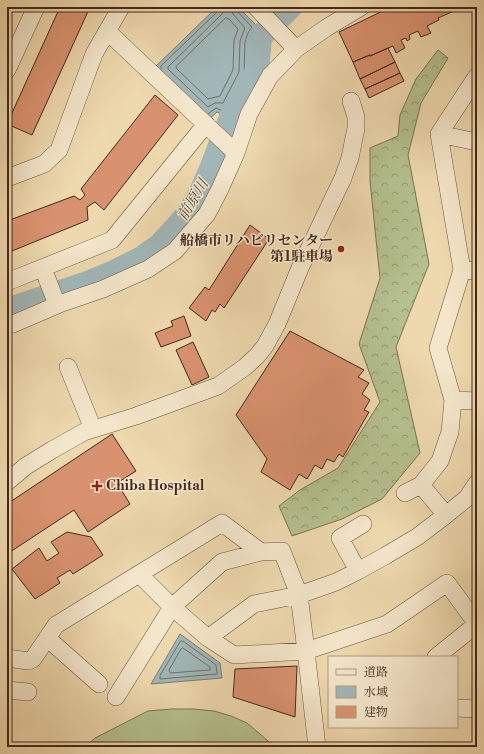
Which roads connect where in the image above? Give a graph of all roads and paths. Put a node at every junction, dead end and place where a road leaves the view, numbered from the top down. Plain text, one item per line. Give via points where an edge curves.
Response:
1 (36, 7) edge
2 (121, 7) edge
3 (256, 7) edge
4 (361, 7) edge
5 (107, 32) junction
6 (296, 49) junction
7 (7, 70) edge
8 (477, 76) edge
9 (351, 101) dead end
10 (206, 124) junction
11 (439, 134) junction
12 (477, 142) edge
13 (236, 153) junction
14 (7, 178) edge
15 (43, 268) junction
16 (470, 271) edge
17 (7, 282) edge
18 (57, 305) junction
19 (7, 325) edge
20 (68, 368) dead end
21 (453, 400) junction
22 (477, 401) edge
23 (93, 429) junction
24 (7, 482) edge
25 (477, 483) edge
26 (421, 485) junction
27 (405, 493) dead end
28 (446, 515) junction
29 (363, 524) dead end
30 (261, 552) junction
31 (358, 571) junction
32 (139, 574) junction
33 (299, 596) junction
34 (172, 607) junction
35 (477, 624) edge
36 (47, 638) junction
37 (208, 638) junction
38 (306, 651) junction
39 (437, 656) edge
40 (7, 658) edge
41 (99, 684) dead end
42 (7, 690) edge
43 (28, 692) dead end
44 (116, 697) dead end
45 (458, 708) edge
46 (477, 709) edge
47 (322, 713) edge
48 (317, 747) edge

1 - 7 street
2 - 5 street
3 - 6 street
4 - 6 street via 328,32
5 - 10 street
5 - 14 street via 94,54 59,150 44,164
6 - 13 street via 270,76 249,114
8 - 11 street
9 - 23 street via 356,117 356,128 343,178 265,346 245,367 218,386
10 - 13 street
10 - 15 street via 112,240
11 - 12 street
11 - 16 street
13 - 18 street via 207,214 175,251 148,270
15 - 17 street
15 - 18 street
16 - 21 street via 438,348
18 - 19 street
20 - 23 street
21 - 22 street
21 - 26 street via 450,432 440,461
23 - 24 street via 26,466
25 - 28 street via 467,498
26 - 27 street
26 - 28 street
28 - 31 street via 417,538
29 - 31 street via 340,538
30 - 32 street via 222,524
30 - 33 street via 282,550
30 - 34 street via 222,562
31 - 33 street
32 - 34 street
32 - 36 street via 56,625
33 - 37 street via 254,604
33 - 38 street
34 - 37 street
34 - 44 street
35 - 38 street via 447,584 387,624
35 - 39 street
36 - 40 street via 33,659 28,661
36 - 41 street
37 - 38 street via 234,655
38 - 47 street
42 - 43 street
45 - 46 street
47 - 48 street

